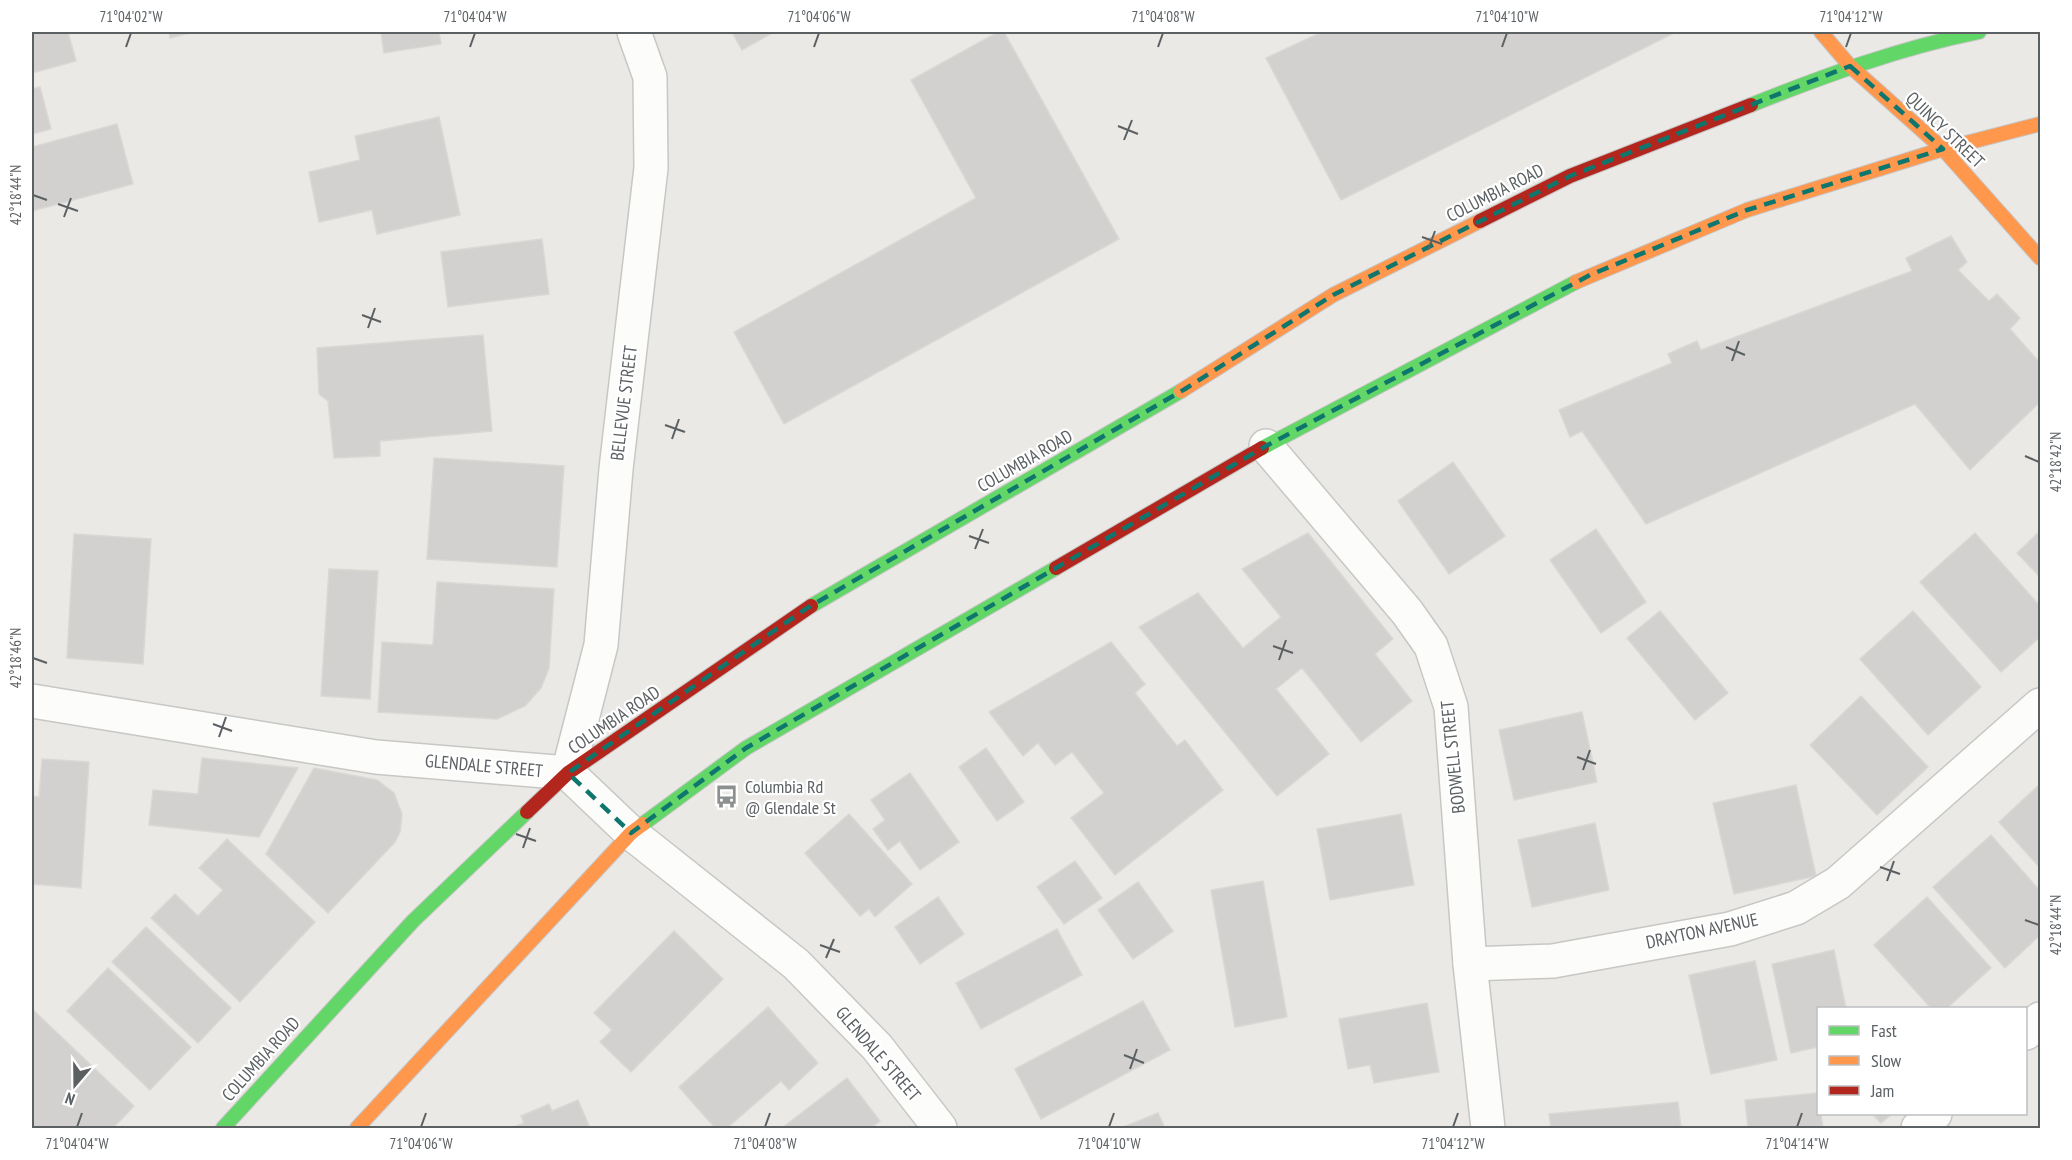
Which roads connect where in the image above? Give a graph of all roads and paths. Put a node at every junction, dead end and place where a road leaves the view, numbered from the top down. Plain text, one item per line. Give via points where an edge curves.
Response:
1 (634, 32) edge
2 (1821, 32) edge
3 (1979, 32) edge
4 (1850, 66) junction
5 (2040, 124) edge
6 (1943, 149) junction
7 (2040, 258) edge
8 (1266, 446) junction
9 (32, 701) edge
10 (2040, 705) edge
11 (568, 773) junction
12 (631, 833) junction
13 (1470, 964) junction
14 (2040, 1019) edge
15 (2027, 1031) edge
16 (1933, 1115) edge
17 (223, 1128) edge
18 (357, 1128) edge
19 (940, 1128) edge
20 (1488, 1128) edge
21 (1918, 1128) edge

1 - 11 street, BELLEVUE STREET via 650,76 651,168 616,469 601,645
2 - 4 main road, QUINCY STREET
3 - 4 main road, COLUMBIA ROAD
4 - 6 main road, QUINCY STREET
4 - 11 main road, COLUMBIA ROAD via 1570,176 1334,295 1185,389 807,608
5 - 6 main road
6 - 7 main road, QUINCY STREET
6 - 8 main road via 1747,210 1590,275
8 - 12 main road via 746,748
8 - 13 street, BODWELL STREET via 1407,612 1431,646 1451,707
9 - 11 street, GLENDALE STREET via 376,758
10 - 13 street, DRAYTON AVENUE via 1838,883 1796,908 1730,929 1553,961
11 - 12 street, GLENDALE STREET
11 - 17 main road, COLUMBIA ROAD via 413,921
12 - 18 main road
12 - 19 street, GLENDALE STREET via 796,964 877,1047
13 - 20 street, BODWELL STREET
14 - 15 street
16 - 21 street

